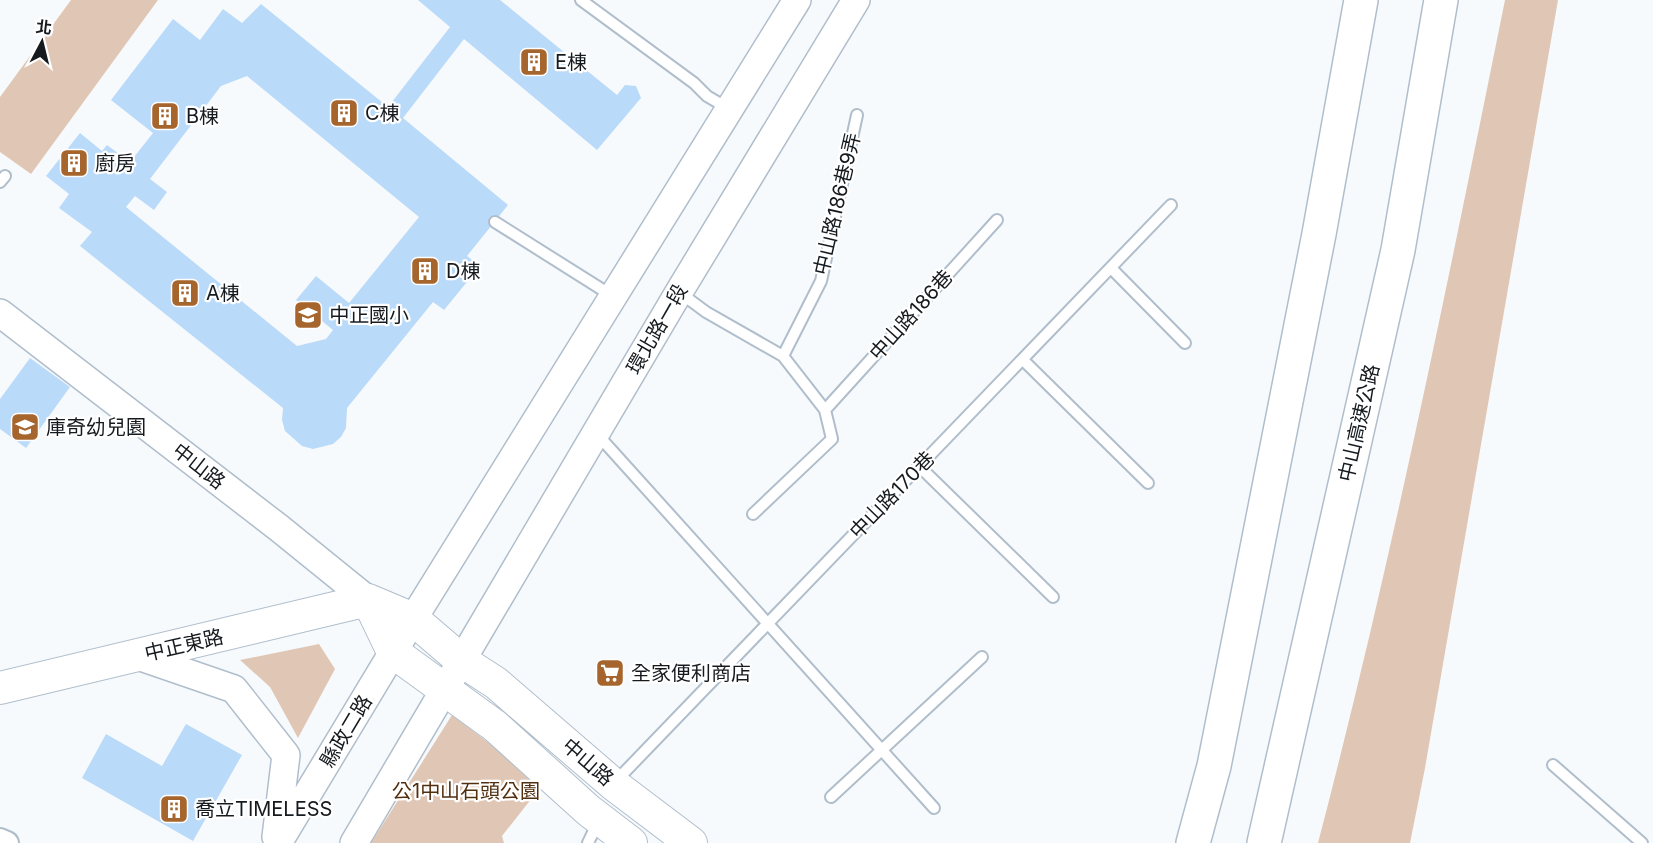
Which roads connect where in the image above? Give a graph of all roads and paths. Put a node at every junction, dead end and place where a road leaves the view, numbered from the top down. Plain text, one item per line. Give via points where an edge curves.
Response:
1 (581, 0) edge
2 (797, 0) edge
3 (856, 0) edge
4 (1360, 0) edge
5 (1441, 0) edge
6 (730, 109) junction
7 (857, 115) dead end
8 (1171, 206) dead end
9 (997, 220) dead end
10 (495, 222) dead end
11 (1111, 268) junction
12 (678, 292) junction
13 (614, 297) junction
14 (0, 313) edge
15 (1185, 343) dead end
16 (783, 356) junction
17 (1023, 360) junction
18 (825, 410) junction
19 (596, 433) junction
20 (920, 466) junction
21 (1148, 483) dead end
22 (753, 514) dead end
23 (1053, 597) dead end
24 (368, 600) junction
25 (413, 619) junction
26 (767, 624) junction
27 (393, 652) junction
28 (138, 656) junction
29 (982, 657) dead end
30 (462, 661) junction
31 (0, 688) edge
32 (446, 692) junction
33 (882, 751) junction
34 (1553, 765) dead end
35 (613, 784) junction
36 (831, 797) dead end
37 (934, 808) dead end
38 (594, 831) edge
39 (0, 840) edge
40 (7, 843) edge
41 (277, 843) edge
42 (354, 843) edge
43 (631, 843) edge
44 (691, 843) edge
45 (1193, 843) edge
46 (1264, 843) edge
47 (1642, 843) edge

1 - 6 lane via 707,96
2 - 6 street
3 - 12 street, 環北路一段
4 - 45 highway via 1319,234 1216,755
5 - 46 highway, 中山高速公路 via 1398,250
6 - 13 street
7 - 16 lane, 中山路186巷9弄 via 820,281
8 - 11 lane, 中山路170巷
9 - 18 lane, 中山路186巷
10 - 13 lane
11 - 15 lane
11 - 17 lane, 中山路170巷
12 - 16 lane
12 - 19 street, 環北路一段
13 - 25 street
14 - 24 street, 中山路
16 - 18 lane
17 - 20 lane, 中山路170巷
17 - 21 lane
18 - 22 lane via 832,439
19 - 26 lane
19 - 30 street, 環北路一段
20 - 23 lane
20 - 26 lane, 中山路170巷
24 - 25 main road, 中山路
24 - 27 main road, 中山路
24 - 28 main road, 中正東路
25 - 27 street, 縣政二路
25 - 30 main road, 中山路
26 - 33 lane
26 - 35 lane, 中山路170巷
27 - 32 main road, 中山路
27 - 41 street, 縣政二路
28 - 31 main road, 中正東路
28 - 41 street via 234,689 286,755
29 - 33 lane
30 - 32 street
30 - 35 main road, 中山路 via 496,683
32 - 38 main road, 中山路 via 495,726
32 - 42 street
33 - 36 lane
33 - 37 lane
34 - 47 lane
35 - 44 main road, 中山路
38 - 43 main road, 中山路
39 - 40 street

